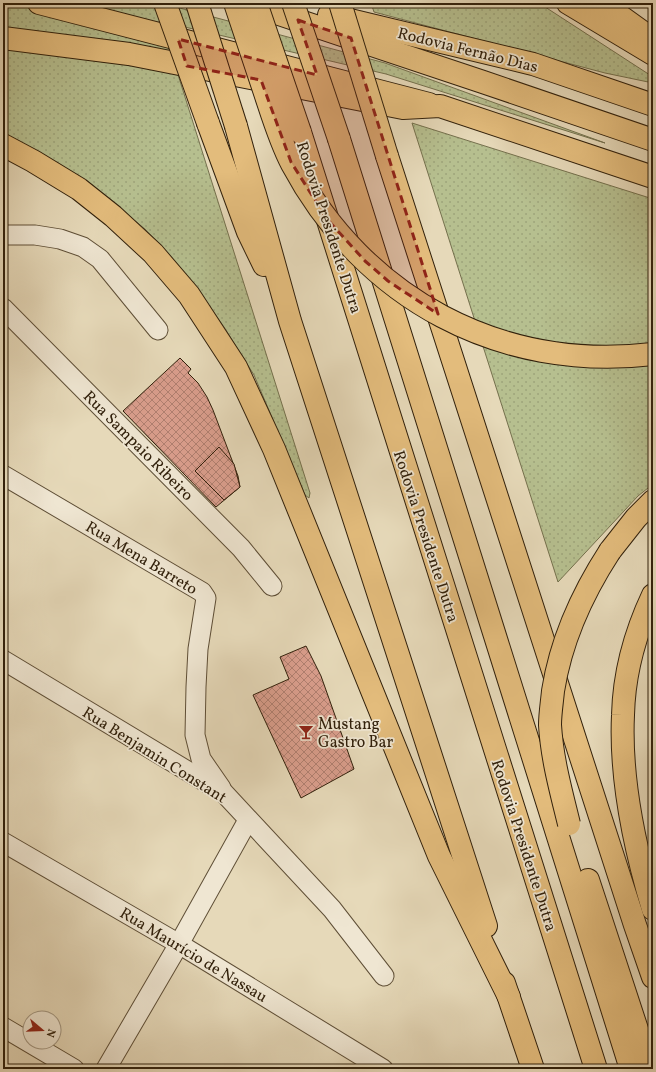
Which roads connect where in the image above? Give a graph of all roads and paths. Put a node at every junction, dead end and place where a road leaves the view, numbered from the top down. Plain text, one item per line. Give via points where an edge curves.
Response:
1 (39, 3) edge
2 (165, 3) edge
3 (197, 3) edge
4 (235, 3) edge
5 (246, 3) edge
6 (256, 3) edge
7 (279, 3) edge
8 (293, 3) edge
9 (340, 3) edge
10 (568, 3) edge
11 (602, 3) edge
12 (3, 38) edge
13 (653, 39) edge
14 (653, 54) edge
15 (653, 105) edge
16 (440, 106) junction
17 (653, 140) edge
18 (3, 145) edge
19 (653, 177) edge
20 (3, 235) edge
21 (3, 308) edge
22 (290, 321) junction
23 (158, 330) dead end
24 (653, 354) edge
25 (3, 475) edge
26 (653, 500) edge
27 (272, 586) dead end
28 (653, 595) edge
29 (3, 660) edge
30 (224, 793) junction
31 (248, 820) junction
32 (3, 842) edge
33 (653, 909) edge
34 (179, 944) junction
35 (384, 976) dead end
36 (653, 976) edge
37 (509, 997) junction
38 (3, 1027) edge
39 (74, 1069) edge
40 (106, 1069) edge
41 (383, 1069) edge
42 (534, 1069) edge
43 (596, 1069) edge
44 (631, 1069) edge
45 (650, 1069) edge

1 - 16 highway
2 - 22 highway, bridge via 248,232
3 - 22 highway, bridge via 236,126
4 - 24 highway, bridge via 279,134 291,162 306,189 338,233 388,281 439,315 473,331 520,346 575,356 625,357
5 - 17 highway
6 - 43 highway, Rodovia Presidente Dutra, bridge via 300,132
7 - 15 highway, Rodovia Fernão Dias via 533,64
8 - 44 highway, Rodovia Presidente Dutra, bridge via 339,139
9 - 36 highway, bridge via 387,156
10 - 14 highway
11 - 13 highway
12 - 16 highway via 129,54 403,108
16 - 19 highway
18 - 37 highway via 79,189 153,253 189,295 236,367 274,449 439,856
20 - 23 street via 35,235 60,239 83,247 100,259
21 - 27 street, Rua Sampaio Ribeiro via 241,548
22 - 37 highway
25 - 30 street, Rua Mena Barreto via 205,595 198,650 195,735 201,759
26 - 45 highway, bridge via 610,551 588,586 564,643 555,683 550,724 556,770 569,824
28 - 33 highway via 635,645 626,682 623,714 631,818
29 - 30 street, Rua Benjamin Constant
30 - 31 street, Rua Benjamin Constant
31 - 34 street
31 - 35 street, Rua Benjamin Constant via 332,909
32 - 34 street, Rua Maurício de Nassau
34 - 40 street
34 - 41 street, Rua Maurício de Nassau
37 - 42 highway
38 - 39 street

